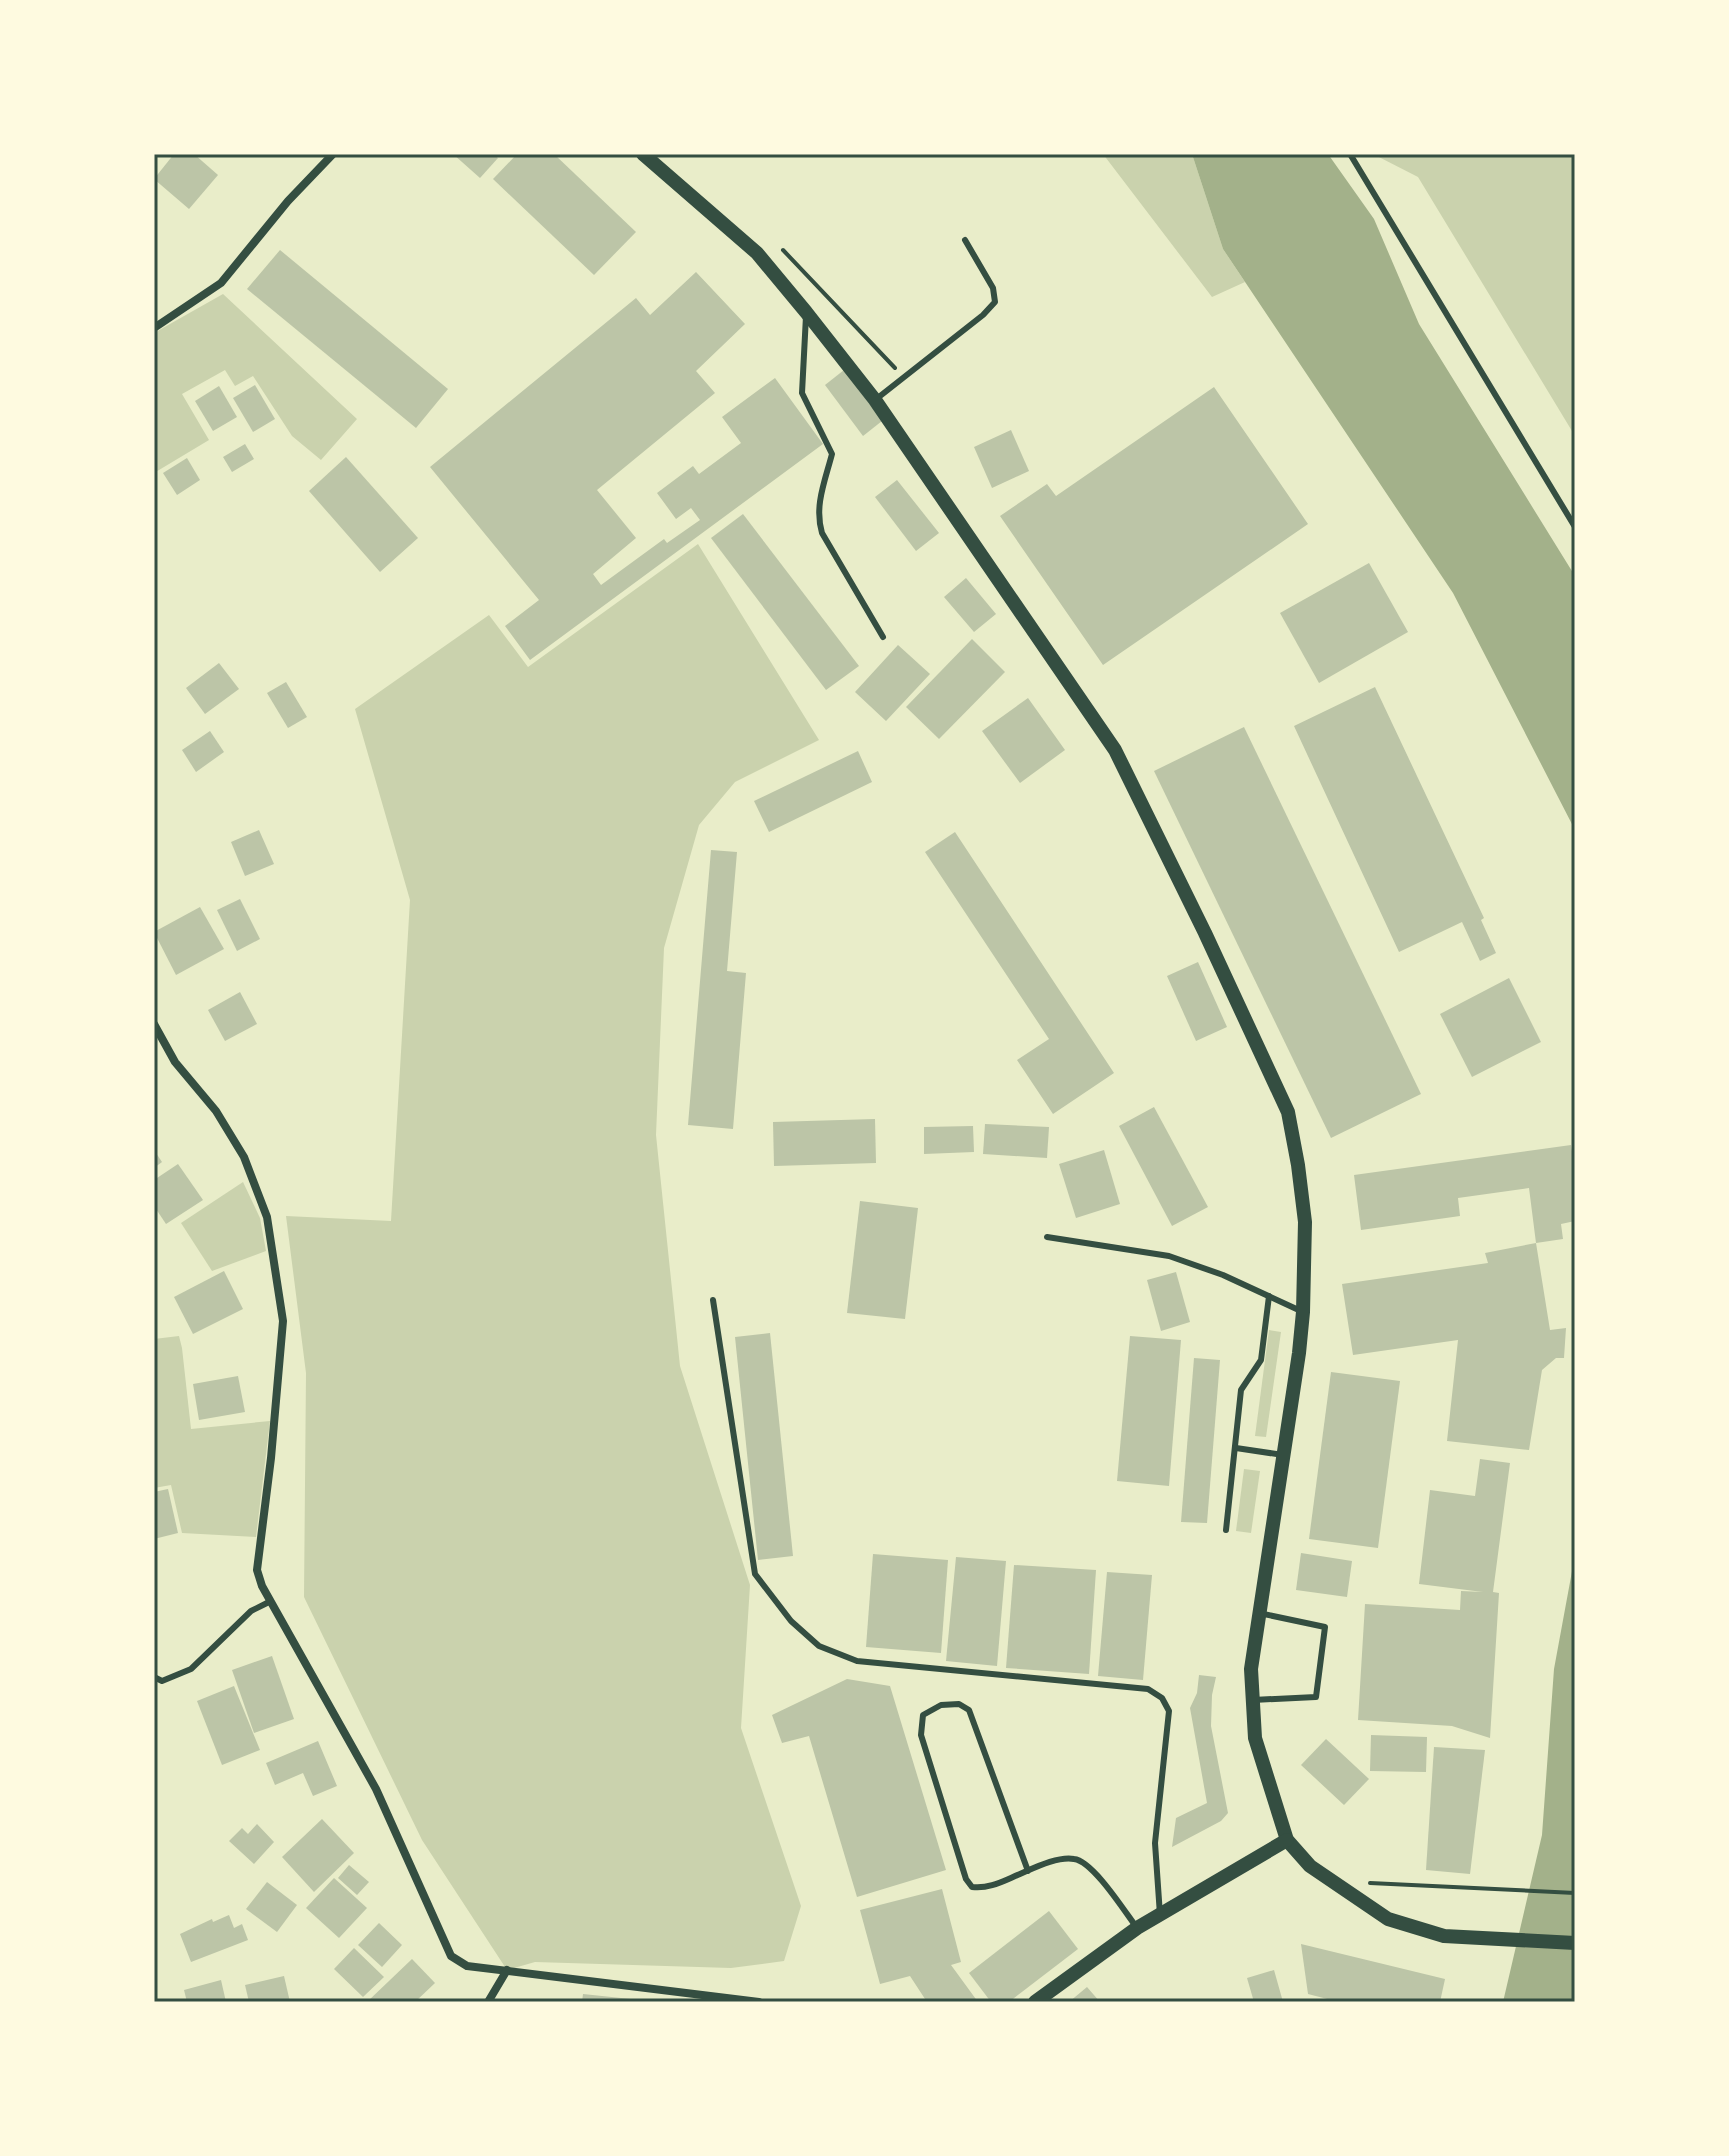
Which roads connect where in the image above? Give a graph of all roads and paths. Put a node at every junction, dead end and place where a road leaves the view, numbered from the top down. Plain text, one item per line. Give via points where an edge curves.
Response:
1 (333, 154) edge
2 (643, 154) edge
3 (1350, 154) edge
4 (965, 240) dead end
5 (806, 312) junction
6 (154, 328) edge
7 (875, 400) junction
8 (1575, 527) edge
9 (883, 637) dead end
10 (154, 1024) edge
11 (1047, 1237) dead end
12 (1269, 1296) junction
13 (713, 1300) dead end
14 (1303, 1312) junction
15 (1236, 1448) junction
16 (1283, 1455) junction
17 (1226, 1530) dead end
18 (269, 1602) junction
19 (1259, 1613) junction
20 (154, 1677) edge
21 (1253, 1700) junction
22 (1287, 1840) junction
23 (1028, 1871) junction
24 (1365, 1883) dead end
25 (1575, 1893) edge
26 (1160, 1915) junction
27 (1137, 1928) junction
28 (1575, 1943) edge
29 (507, 1970) junction
30 (488, 2002) edge
31 (759, 2002) edge
32 (1035, 2002) edge

1 - 6 street via 221,283
2 - 5 street via 757,253
3 - 8 lane
4 - 7 lane via 993,288 995,302
5 - 7 street
5 - 9 lane via 802,393 832,454 818,522
7 - 14 street via 1115,750 1205,933 1288,1112 1305,1222
10 - 18 street via 244,1157 267,1217 283,1321 257,1570
11 - 12 lane via 1169,1256
12 - 14 lane
12 - 15 lane via 1261,1360 1241,1390
13 - 26 lane via 755,1574 791,1621 819,1646 857,1661 1148,1689 1162,1698 1169,1711 1155,1843
14 - 16 street
15 - 16 lane
15 - 17 lane
16 - 19 street
18 - 20 lane via 251,1611 191,1669 162,1681
18 - 29 street via 376,1789 451,1956 467,1966
19 - 21 street via 1251,1669
19 - 21 lane via 1325,1627 1316,1697
21 - 22 street via 1255,1738
22 - 26 street
22 - 28 street via 1310,1866 1388,1919 1444,1936
23 - 23 lane via 969,1710 959,1704 941,1705 923,1715 921,1735 966,1879 972,1887 986,1888
23 - 27 lane via 1073,1858 1083,1862
24 - 25 path
26 - 27 street
27 - 32 street
29 - 30 street
29 - 31 street

